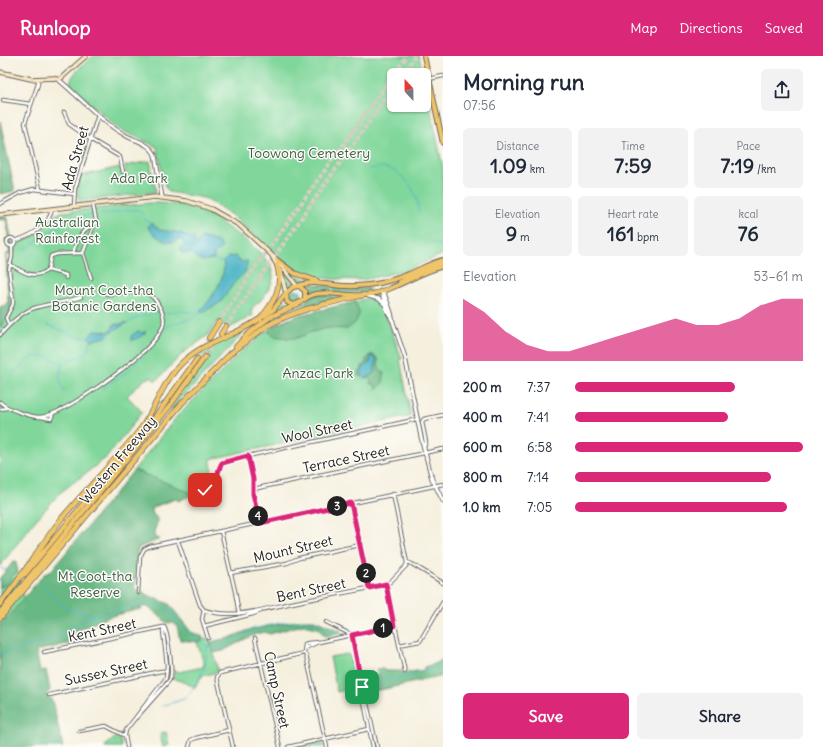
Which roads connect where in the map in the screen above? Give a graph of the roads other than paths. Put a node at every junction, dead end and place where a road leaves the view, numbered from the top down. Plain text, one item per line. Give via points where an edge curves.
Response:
1 (86, 56) edge
2 (424, 56) edge
3 (427, 68) edge
4 (0, 72) edge
5 (443, 76) edge
6 (38, 79) junction
7 (431, 79) edge
8 (59, 80) junction
9 (431, 88) edge
10 (3, 100) dead end
11 (31, 104) junction
12 (64, 112) dead end
13 (98, 115) junction
14 (90, 139) junction
15 (443, 142) edge
16 (123, 172) dead end
17 (40, 189) junction
18 (74, 194) junction
19 (162, 197) junction
20 (0, 204) edge
21 (93, 205) junction
22 (74, 206) junction
23 (52, 209) junction
24 (0, 215) edge
25 (95, 224) junction
26 (15, 241) junction
27 (12, 246) junction
28 (83, 253) junction
29 (73, 254) junction
30 (443, 260) edge
31 (277, 263) junction
32 (10, 264) junction
33 (432, 265) junction
34 (443, 266) edge
35 (48, 270) junction
36 (66, 278) dead end
37 (91, 278) dead end
38 (326, 284) junction
39 (297, 286) junction
40 (384, 290) junction
41 (286, 293) junction
42 (107, 294) dead end
43 (365, 295) junction
44 (81, 297) dead end
45 (305, 298) junction
46 (385, 301) junction
47 (300, 303) junction
48 (386, 308) junction
49 (219, 322) tunnel mouth
50 (393, 322) junction
51 (261, 323) junction
52 (9, 325) junction
53 (226, 326) tunnel mouth
54 (221, 334) tunnel mouth
55 (0, 335) edge
56 (209, 338) tunnel mouth
57 (205, 356) tunnel mouth
58 (197, 359) tunnel mouth
59 (0, 402) edge
60 (8, 408) junction
61 (0, 409) edge
62 (53, 413) junction
63 (443, 415) edge
64 (41, 417) junction
65 (418, 419) junction
66 (424, 447) junction
67 (443, 449) edge
68 (426, 453) junction
69 (248, 456) junction
70 (443, 484) edge
71 (434, 486) junction
72 (253, 489) junction
73 (393, 494) junction
74 (196, 496) dead end
75 (443, 501) edge
76 (351, 503) junction
77 (260, 523) junction
78 (221, 531) junction
79 (178, 541) junction
80 (360, 544) junction
81 (407, 562) junction
82 (230, 573) junction
83 (20, 577) junction
84 (443, 583) edge
85 (386, 584) junction
86 (369, 588) junction
87 (138, 593) dead end
88 (443, 602) edge
89 (0, 604) edge
90 (204, 610) junction
91 (264, 610) junction
92 (0, 613) edge
93 (239, 614) junction
94 (0, 618) edge
95 (326, 622) dead end
96 (204, 626) junction
97 (394, 626) junction
98 (164, 627) junction
99 (352, 635) junction
100 (208, 638) dead end
101 (255, 638) dead end
102 (399, 645) junction
103 (44, 652) dead end
104 (304, 653) junction
105 (261, 663) junction
106 (167, 670) junction
107 (405, 672) dead end
108 (49, 694) dead end
109 (366, 707) junction
110 (135, 718) junction
111 (369, 729) junction
112 (229, 730) junction
113 (79, 731) dead end
114 (125, 736) junction
115 (325, 738) junction
116 (127, 747) edge
117 (190, 747) edge
118 (233, 747) edge
119 (280, 747) edge
120 (288, 747) edge
121 (327, 747) edge
122 (375, 747) edge

1 - 8 main road
2 - 3 highway
4 - 6 main road
5 - 7 street
6 - 8 main road
6 - 11 street
8 - 13 street
9 - 15 highway
10 - 11 street
11 - 17 street via 26,123
12 - 14 street via 69,124
13 - 14 street, Ada Street
13 - 19 street via 125,135 152,150
14 - 16 street via 120,157
14 - 18 street, Ada Street
17 - 18 street
17 - 20 street via 27,190
18 - 22 street, Ada Street
19 - 21 main road
19 - 31 main road via 192,202 221,214 239,225
21 - 22 main road
21 - 25 street
22 - 23 main road
23 - 24 main road
23 - 26 street via 51,215 40,229
25 - 28 street
25 - 29 street via 88,226 77,240
26 - 27 street
26 - 27 street via 11,238 8,240 8,245
27 - 32 street
28 - 29 street
28 - 37 street
29 - 35 street via 51,256
30 - 33 highway
31 - 38 highway via 294,273
31 - 39 main road
31 - 41 main road
31 - 51 highway via 280,277 278,291
32 - 35 street via 27,274
32 - 52 street via 14,300 6,318
33 - 38 highway via 405,276 371,284
33 - 40 highway
34 - 40 highway
35 - 36 street via 66,275
38 - 39 highway via 308,283
39 - 41 highway
39 - 45 highway via 305,291
40 - 43 highway
40 - 46 street
41 - 47 highway via 289,303
41 - 51 highway, Western Freeway
42 - 62 street via 140,292 150,295 163,312 163,326 150,346 119,372 77,401
43 - 45 highway via 321,293
43 - 48 street via 379,299
43 - 51 highway, Western Freeway
44 - 52 street via 28,310
45 - 47 highway
46 - 48 street
46 - 50 street
47 - 51 highway
48 - 50 street
49 - 56 highway
50 - 65 street via 405,357
51 - 83 highway, Western Freeway via 206,345 178,367 140,429 63,517
51 - 94 highway, Western Freeway via 239,342 172,414
52 - 55 street
53 - 54 highway
57 - 92 highway via 160,418
58 - 83 highway via 153,420
59 - 60 street
60 - 61 street
60 - 64 street
62 - 64 street
62 - 64 street via 51,419
63 - 66 street via 424,419 422,422 426,442
65 - 66 street
65 - 69 street, Wool Street
66 - 68 street
67 - 68 street, Terrace Street
68 - 71 street
68 - 72 street, Terrace Street
69 - 72 street
69 - 74 street, Wool Street via 222,463 214,485 207,490 198,488
70 - 71 street
71 - 73 street
71 - 75 street
72 - 77 street
73 - 76 street
73 - 81 street
76 - 77 street
76 - 80 street
77 - 78 street
78 - 79 street
78 - 82 street
79 - 87 street via 150,546 141,552
79 - 90 street
80 - 82 street, Mount Street via 287,563
80 - 86 street
81 - 84 street
81 - 85 street via 402,571
82 - 93 street
83 - 89 highway, Western Freeway
85 - 86 street, Bent Street
85 - 97 street
86 - 91 street, Bent Street
88 - 102 street via 420,641
90 - 93 street, Bent Street
90 - 96 street
91 - 93 street, Bent Street
91 - 96 street, Bent Street
95 - 99 street
96 - 100 street
97 - 99 street
97 - 102 street
98 - 103 street, Kent Street
98 - 106 street
98 - 110 street via 167,634 171,677
99 - 104 street via 319,642 304,648
99 - 109 street
101 - 105 street, Camp Street
102 - 107 street
104 - 105 street
104 - 115 street
105 - 112 street via 220,673 217,677
105 - 119 street, Camp Street
106 - 108 street, Sussex Street
106 - 110 street via 166,680
109 - 111 street
109 - 122 street
110 - 114 street via 126,730
111 - 115 street
111 - 122 street
112 - 117 street via 191,740
112 - 118 street
113 - 114 street via 106,726
114 - 116 street
115 - 120 street
115 - 121 street

